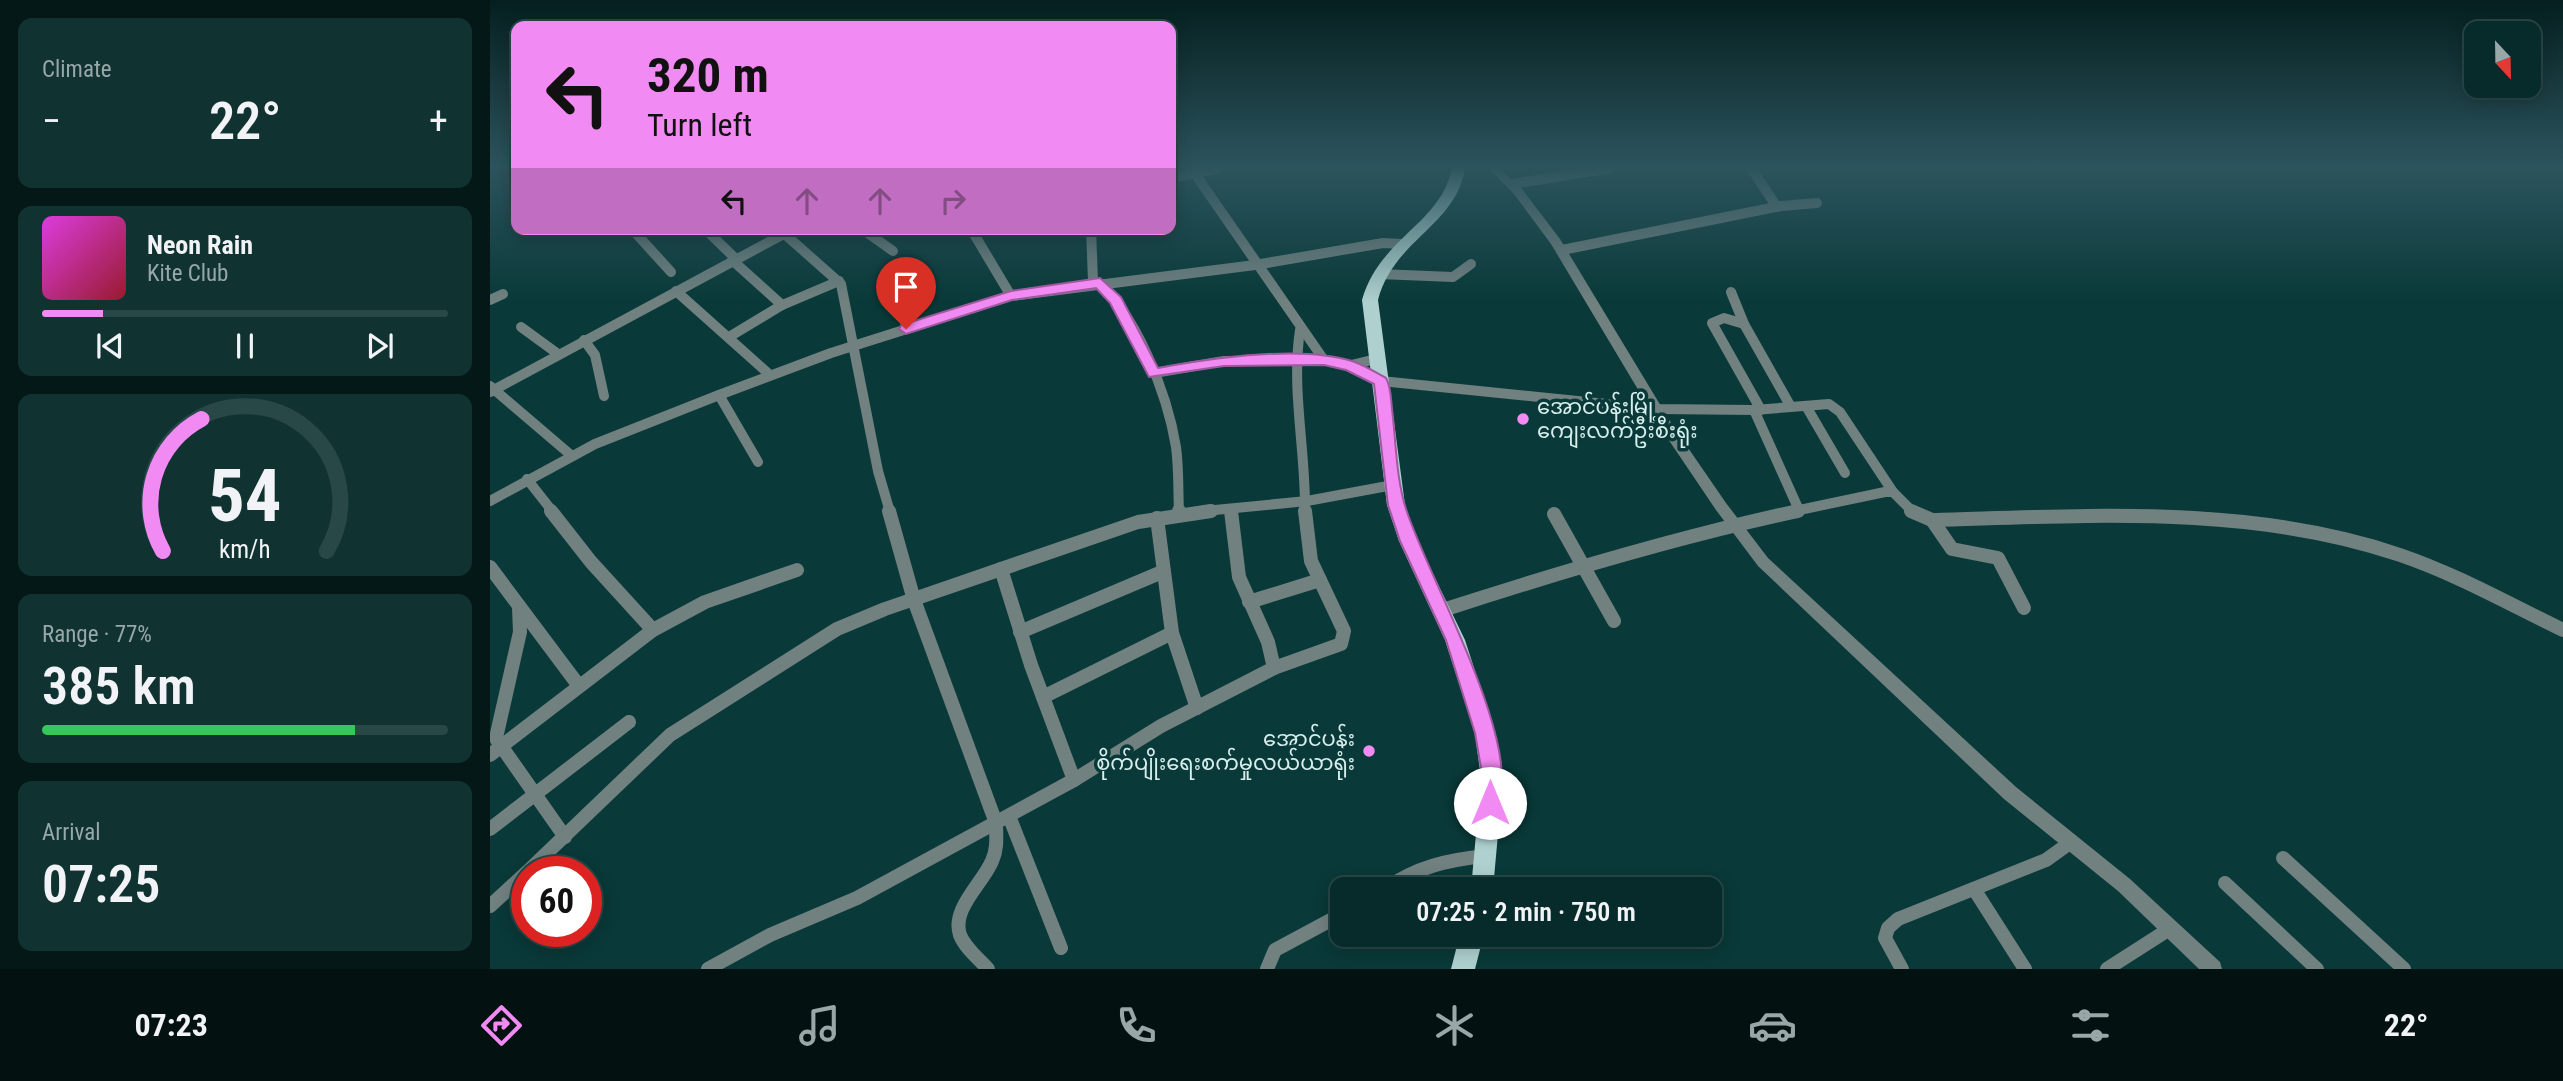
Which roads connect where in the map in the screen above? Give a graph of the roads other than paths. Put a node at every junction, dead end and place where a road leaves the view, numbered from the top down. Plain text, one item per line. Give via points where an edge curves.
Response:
1 (1221, 213) edge
2 (1435, 213) edge
3 (1535, 213) edge
4 (1746, 213) edge
5 (637, 235) edge
6 (711, 235) edge
7 (778, 235) edge
8 (790, 235) edge
9 (870, 235) edge
10 (975, 235) edge
11 (1091, 235) edge
12 (1402, 244) junction
13 (1562, 250) junction
14 (893, 251) dead end
15 (733, 259) junction
16 (1471, 264) dead end
17 (1255, 265) junction
18 (671, 272) dead end
19 (1379, 274) junction
20 (839, 281) junction
21 (1100, 283) junction
22 (676, 291) junction
23 (1731, 292) dead end
24 (503, 294) dead end
25 (1011, 296) junction
26 (490, 300) edge
27 (780, 306) junction
28 (1744, 324) junction
29 (520, 327) dead end
30 (1300, 330) junction
31 (729, 337) junction
32 (584, 340) junction
33 (854, 346) junction
34 (558, 354) junction
35 (1376, 359) junction
36 (1324, 360) junction
37 (1294, 362) junction
38 (1349, 365) junction
39 (1154, 373) junction
40 (770, 375) junction
41 (1381, 381) junction
42 (491, 389) edge
43 (719, 394) junction
44 (604, 396) dead end
45 (1806, 406) junction
46 (1791, 407) junction
47 (1656, 409) junction
48 (1757, 410) junction
49 (572, 456) junction
50 (758, 461) dead end
51 (1845, 473) dead end
52 (527, 479) junction
53 (1394, 485) junction
54 (1893, 492) junction
55 (492, 496) edge
56 (1307, 500) junction
57 (1231, 510) junction
58 (1799, 510) junction
59 (1554, 513) dead end
60 (1179, 514) junction
61 (1157, 518) junction
62 (1931, 520) junction
63 (1733, 524) junction
64 (1584, 564) junction
65 (490, 567) edge
66 (1001, 569) junction
67 (797, 570) dead end
68 (1162, 572) junction
69 (1320, 580) junction
70 (914, 600) junction
71 (1249, 602) junction
72 (519, 608) junction
73 (2024, 608) dead end
74 (1443, 610) junction
75 (1614, 621) dead end
76 (653, 630) junction
77 (2563, 630) edge
78 (1020, 632) junction
79 (1172, 633) junction
80 (1275, 668) junction
81 (579, 686) junction
82 (1043, 697) junction
83 (1197, 708) junction
84 (629, 722) dead end
85 (494, 742) edge
86 (1074, 780) junction
87 (533, 792) junction
88 (1002, 820) junction
89 (490, 829) edge
90 (565, 837) junction
91 (2071, 842) junction
92 (544, 856) edge
93 (1485, 856) junction
94 (2283, 858) dead end
95 (1405, 877) edge
96 (1483, 877) edge
97 (2225, 883) dead end
98 (511, 887) edge
99 (1974, 889) junction
100 (490, 906) edge
101 (1330, 920) edge
102 (2171, 928) junction
103 (1469, 947) edge
104 (1061, 948) dead end
105 (708, 969) edge
106 (988, 969) edge
107 (1267, 969) edge
108 (1463, 969) edge
109 (1902, 969) edge
110 (2025, 969) edge
111 (2107, 969) edge
112 (2213, 969) edge
113 (2317, 969) edge
114 (2404, 969) edge

1 - 17 street
2 - 12 main road
3 - 13 street
4 - 13 street
5 - 18 street
6 - 15 street
7 - 15 street
8 - 20 street
9 - 14 street
10 - 25 street
11 - 21 street via 1093,281
12 - 17 street via 1383,243
12 - 19 main road
13 - 47 street
15 - 22 street
15 - 27 street
16 - 19 street via 1453,277
17 - 21 street
17 - 30 street
19 - 35 main road via 1370,300
20 - 27 street
20 - 33 street
21 - 25 street
21 - 39 street via 1116,300
22 - 31 street
22 - 32 street
23 - 28 street
24 - 26 street
25 - 33 street
27 - 31 street
28 - 46 street
28 - 48 street via 1724,318 1712,323
29 - 34 street
30 - 36 street
30 - 37 street
31 - 40 street
32 - 34 street
32 - 44 street via 594,355
33 - 40 street
33 - 70 street via 878,471
34 - 42 street
35 - 38 street
35 - 41 main road
36 - 37 street
36 - 38 street
37 - 39 street via 1224,361
37 - 56 street
38 - 41 street
39 - 60 street via 1174,439
40 - 43 street
41 - 47 street
41 - 53 main road
42 - 49 street
43 - 49 street
43 - 50 street
45 - 46 street
45 - 51 street
45 - 54 street via 1837,407
46 - 48 street
47 - 48 street
47 - 63 street
48 - 58 street
49 - 52 street
52 - 55 street
52 - 76 street via 591,562
53 - 56 street
53 - 74 main road via 1408,541
54 - 58 street via 1868,493
54 - 62 street via 1914,514
56 - 57 street
56 - 69 street via 1311,561
57 - 60 street
57 - 71 street via 1239,577
58 - 63 street
59 - 64 street
60 - 61 street
61 - 66 street
61 - 68 street
62 - 73 street via 1952,549 1998,558
62 - 77 street via 2167,516 2281,527 2399,555
63 - 64 street
63 - 91 street via 1782,583 2010,793
64 - 74 street
64 - 75 street
65 - 72 street
66 - 70 street
66 - 78 street
67 - 76 street via 705,602
68 - 78 street
68 - 79 street
69 - 71 street
69 - 80 street via 1345,637 1341,643
70 - 88 street
70 - 90 street via 837,629 718,702 670,736
71 - 80 street
72 - 81 street
72 - 85 street via 520,632
74 - 93 main road via 1485,733 1492,779
76 - 81 street
78 - 82 street
79 - 82 street
79 - 83 street
80 - 83 street
81 - 85 street
82 - 86 street
83 - 86 street
84 - 87 street
85 - 87 street
86 - 88 street
87 - 89 street
87 - 90 street
88 - 104 street
88 - 105 street via 857,898 770,935
88 - 106 street via 986,877 958,916 957,925 961,937
90 - 92 street
91 - 99 street via 2046,860
91 - 102 street
93 - 95 street via 1430,862
93 - 96 main road
94 - 114 street
97 - 113 street
98 - 100 street
99 - 109 street via 1898,919 1888,928 1885,938
99 - 110 street
101 - 107 street via 1275,950
102 - 111 street
102 - 112 street
103 - 108 main road

